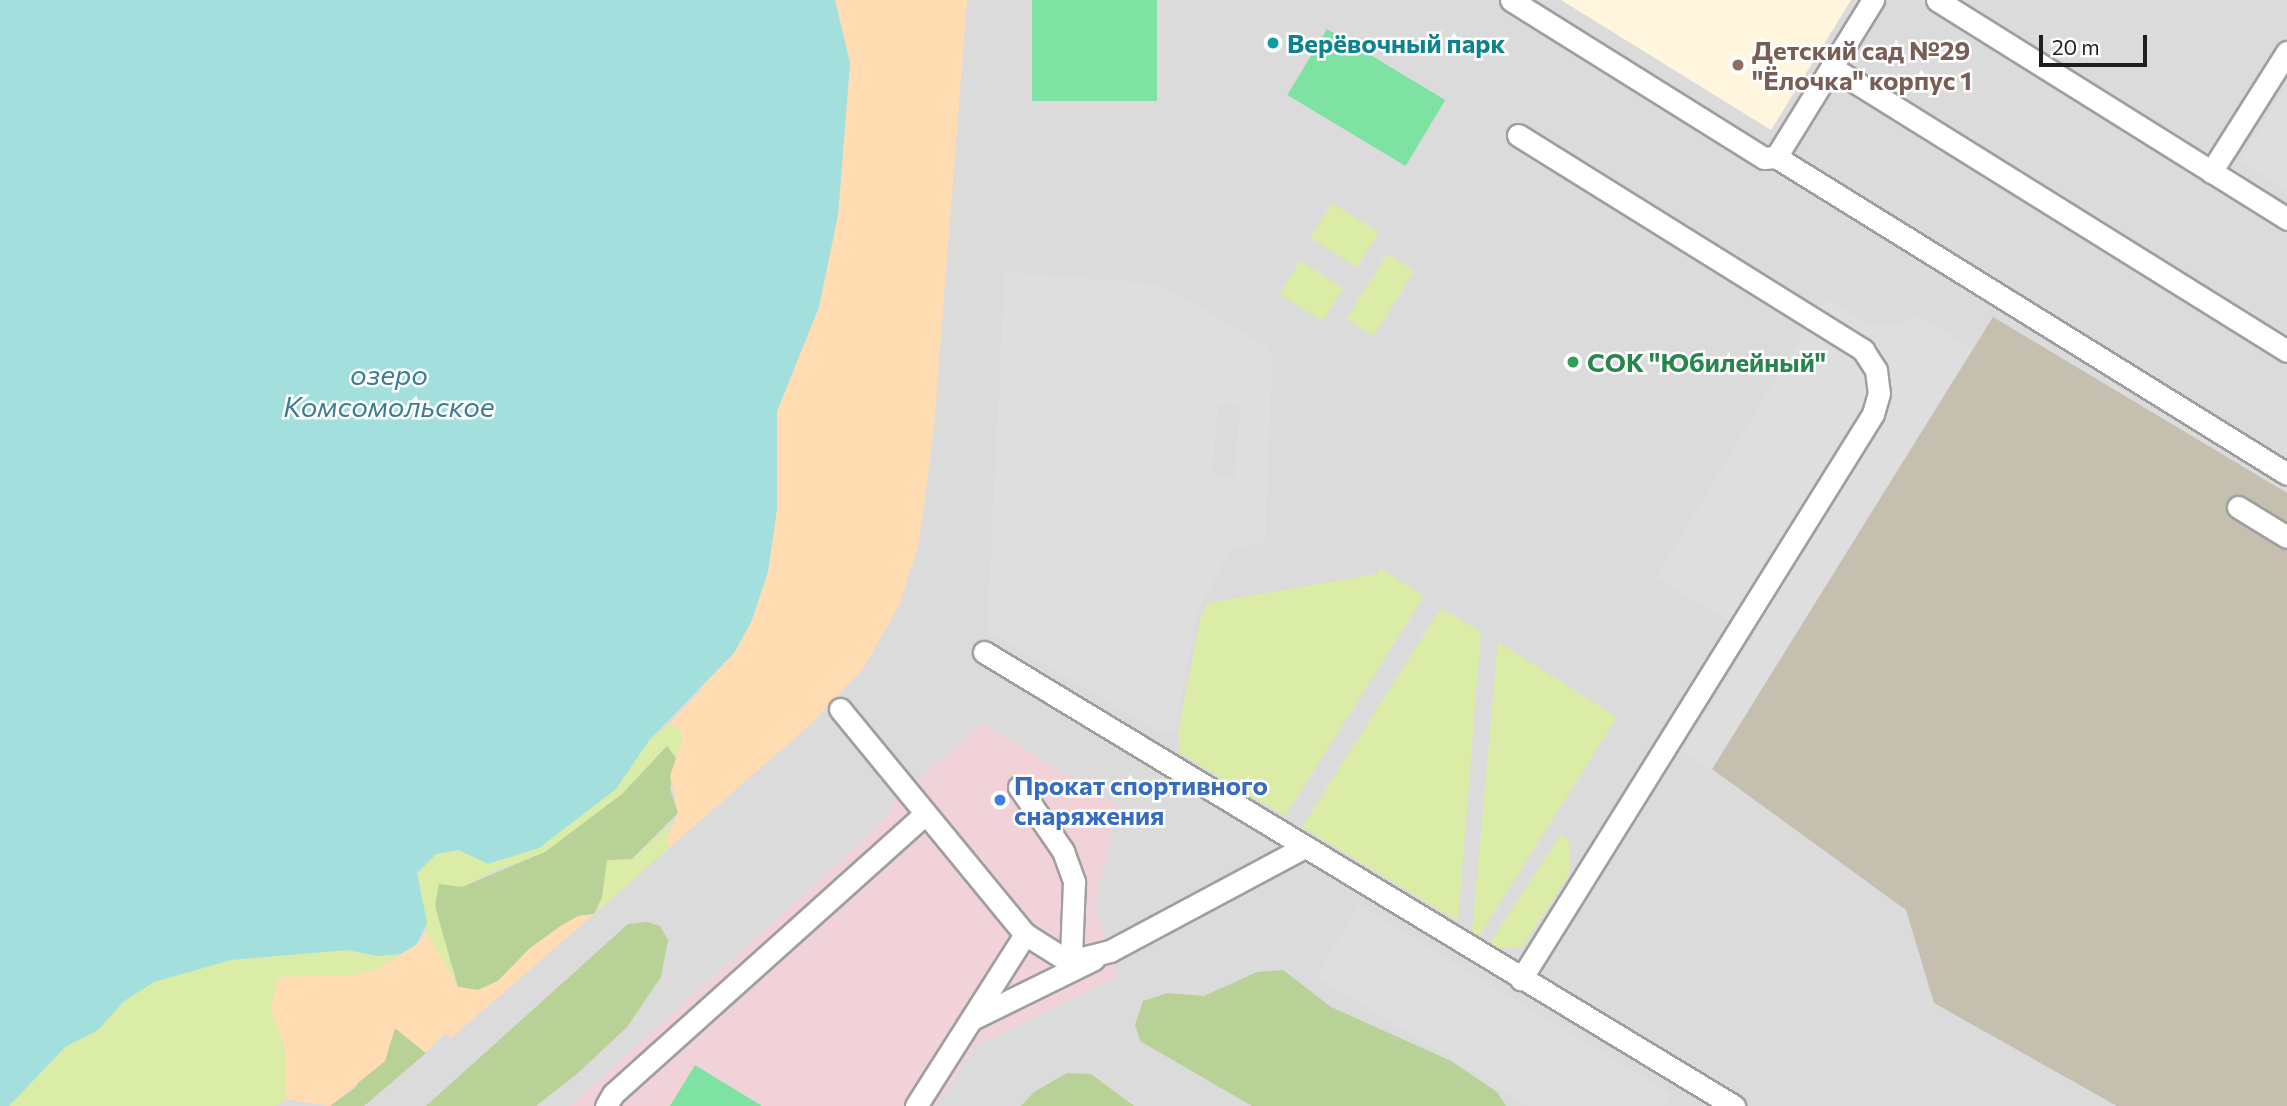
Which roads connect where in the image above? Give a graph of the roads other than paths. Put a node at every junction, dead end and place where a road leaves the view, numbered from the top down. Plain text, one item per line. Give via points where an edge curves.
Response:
1 (1511, 0) edge
2 (1873, 0) edge
3 (1937, 0) edge
4 (2287, 52) edge
5 (1831, 67) junction
6 (1518, 135) dead end
7 (1776, 157) junction
8 (2211, 172) junction
9 (2287, 219) edge
10 (2287, 351) edge
11 (2287, 474) edge
12 (2238, 508) dead end
13 (2287, 537) edge
14 (984, 652) dead end
15 (840, 709) dead end
16 (1019, 787) dead end
17 (925, 814) junction
18 (1303, 848) junction
19 (1025, 934) junction
20 (1108, 952) junction
21 (1071, 957) junction
22 (1521, 979) junction
23 (971, 1019) junction
24 (606, 1106) edge
25 (916, 1106) edge
26 (1734, 1106) edge

1 - 7 lane via 1755,155
2 - 5 lane
3 - 8 lane
4 - 8 lane
5 - 7 lane
5 - 10 lane
6 - 22 lane via 1863,350 1876,370 1879,393 1873,414
7 - 11 lane
8 - 9 lane
12 - 13 lane
14 - 18 lane
15 - 17 lane
16 - 21 lane via 1063,852 1074,882
17 - 19 lane
17 - 24 lane via 613,1094
18 - 20 lane
18 - 22 lane
19 - 21 lane via 1049,953
19 - 23 lane
20 - 21 lane
20 - 23 lane
22 - 26 lane
23 - 25 lane

